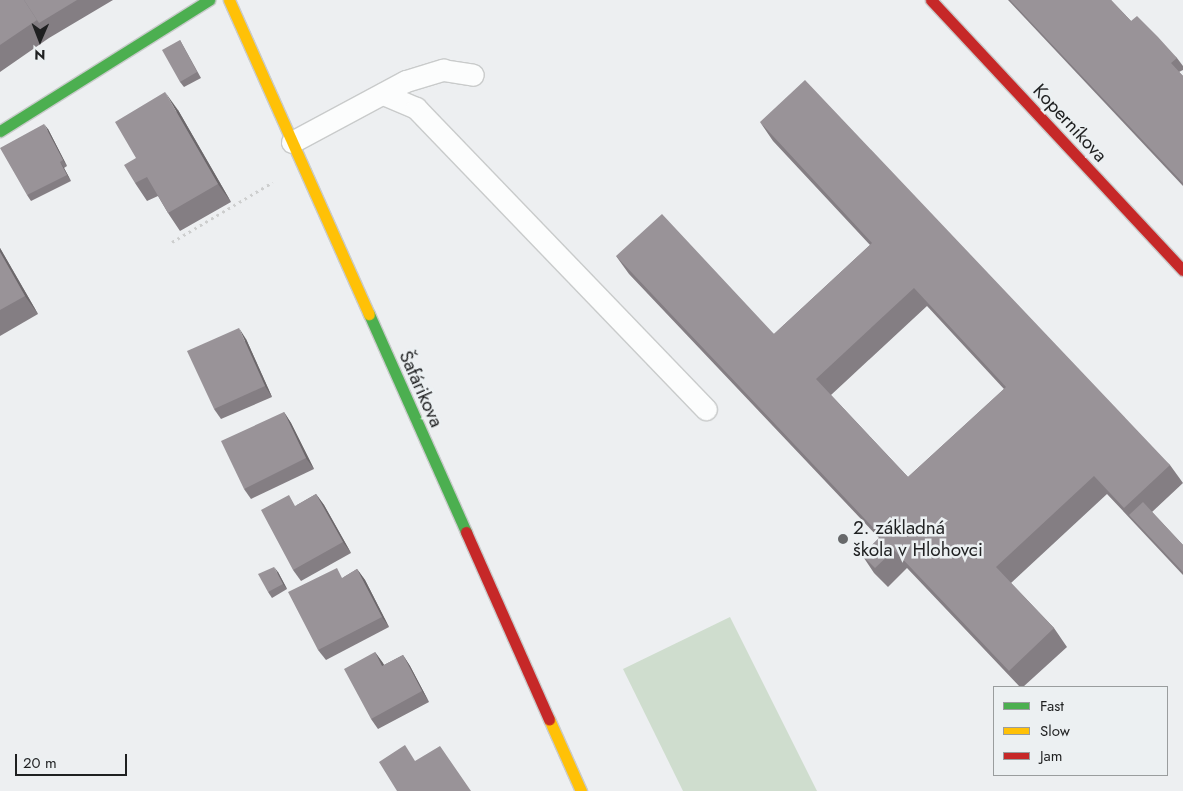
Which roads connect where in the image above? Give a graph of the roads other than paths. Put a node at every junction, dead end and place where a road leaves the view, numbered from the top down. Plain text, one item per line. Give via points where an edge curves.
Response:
1 (209, 0) edge
2 (229, 0) edge
3 (931, 0) edge
4 (473, 75) dead end
5 (383, 94) junction
6 (0, 131) edge
7 (292, 142) junction
8 (1183, 270) edge
9 (706, 408) dead end
10 (582, 791) edge

1 - 6 main road
2 - 7 main road, Šafárikova
3 - 8 main road, Koperníkova
4 - 5 lane via 443,70 406,81
5 - 7 lane
5 - 9 lane via 416,108
7 - 10 main road, Šafárikova

